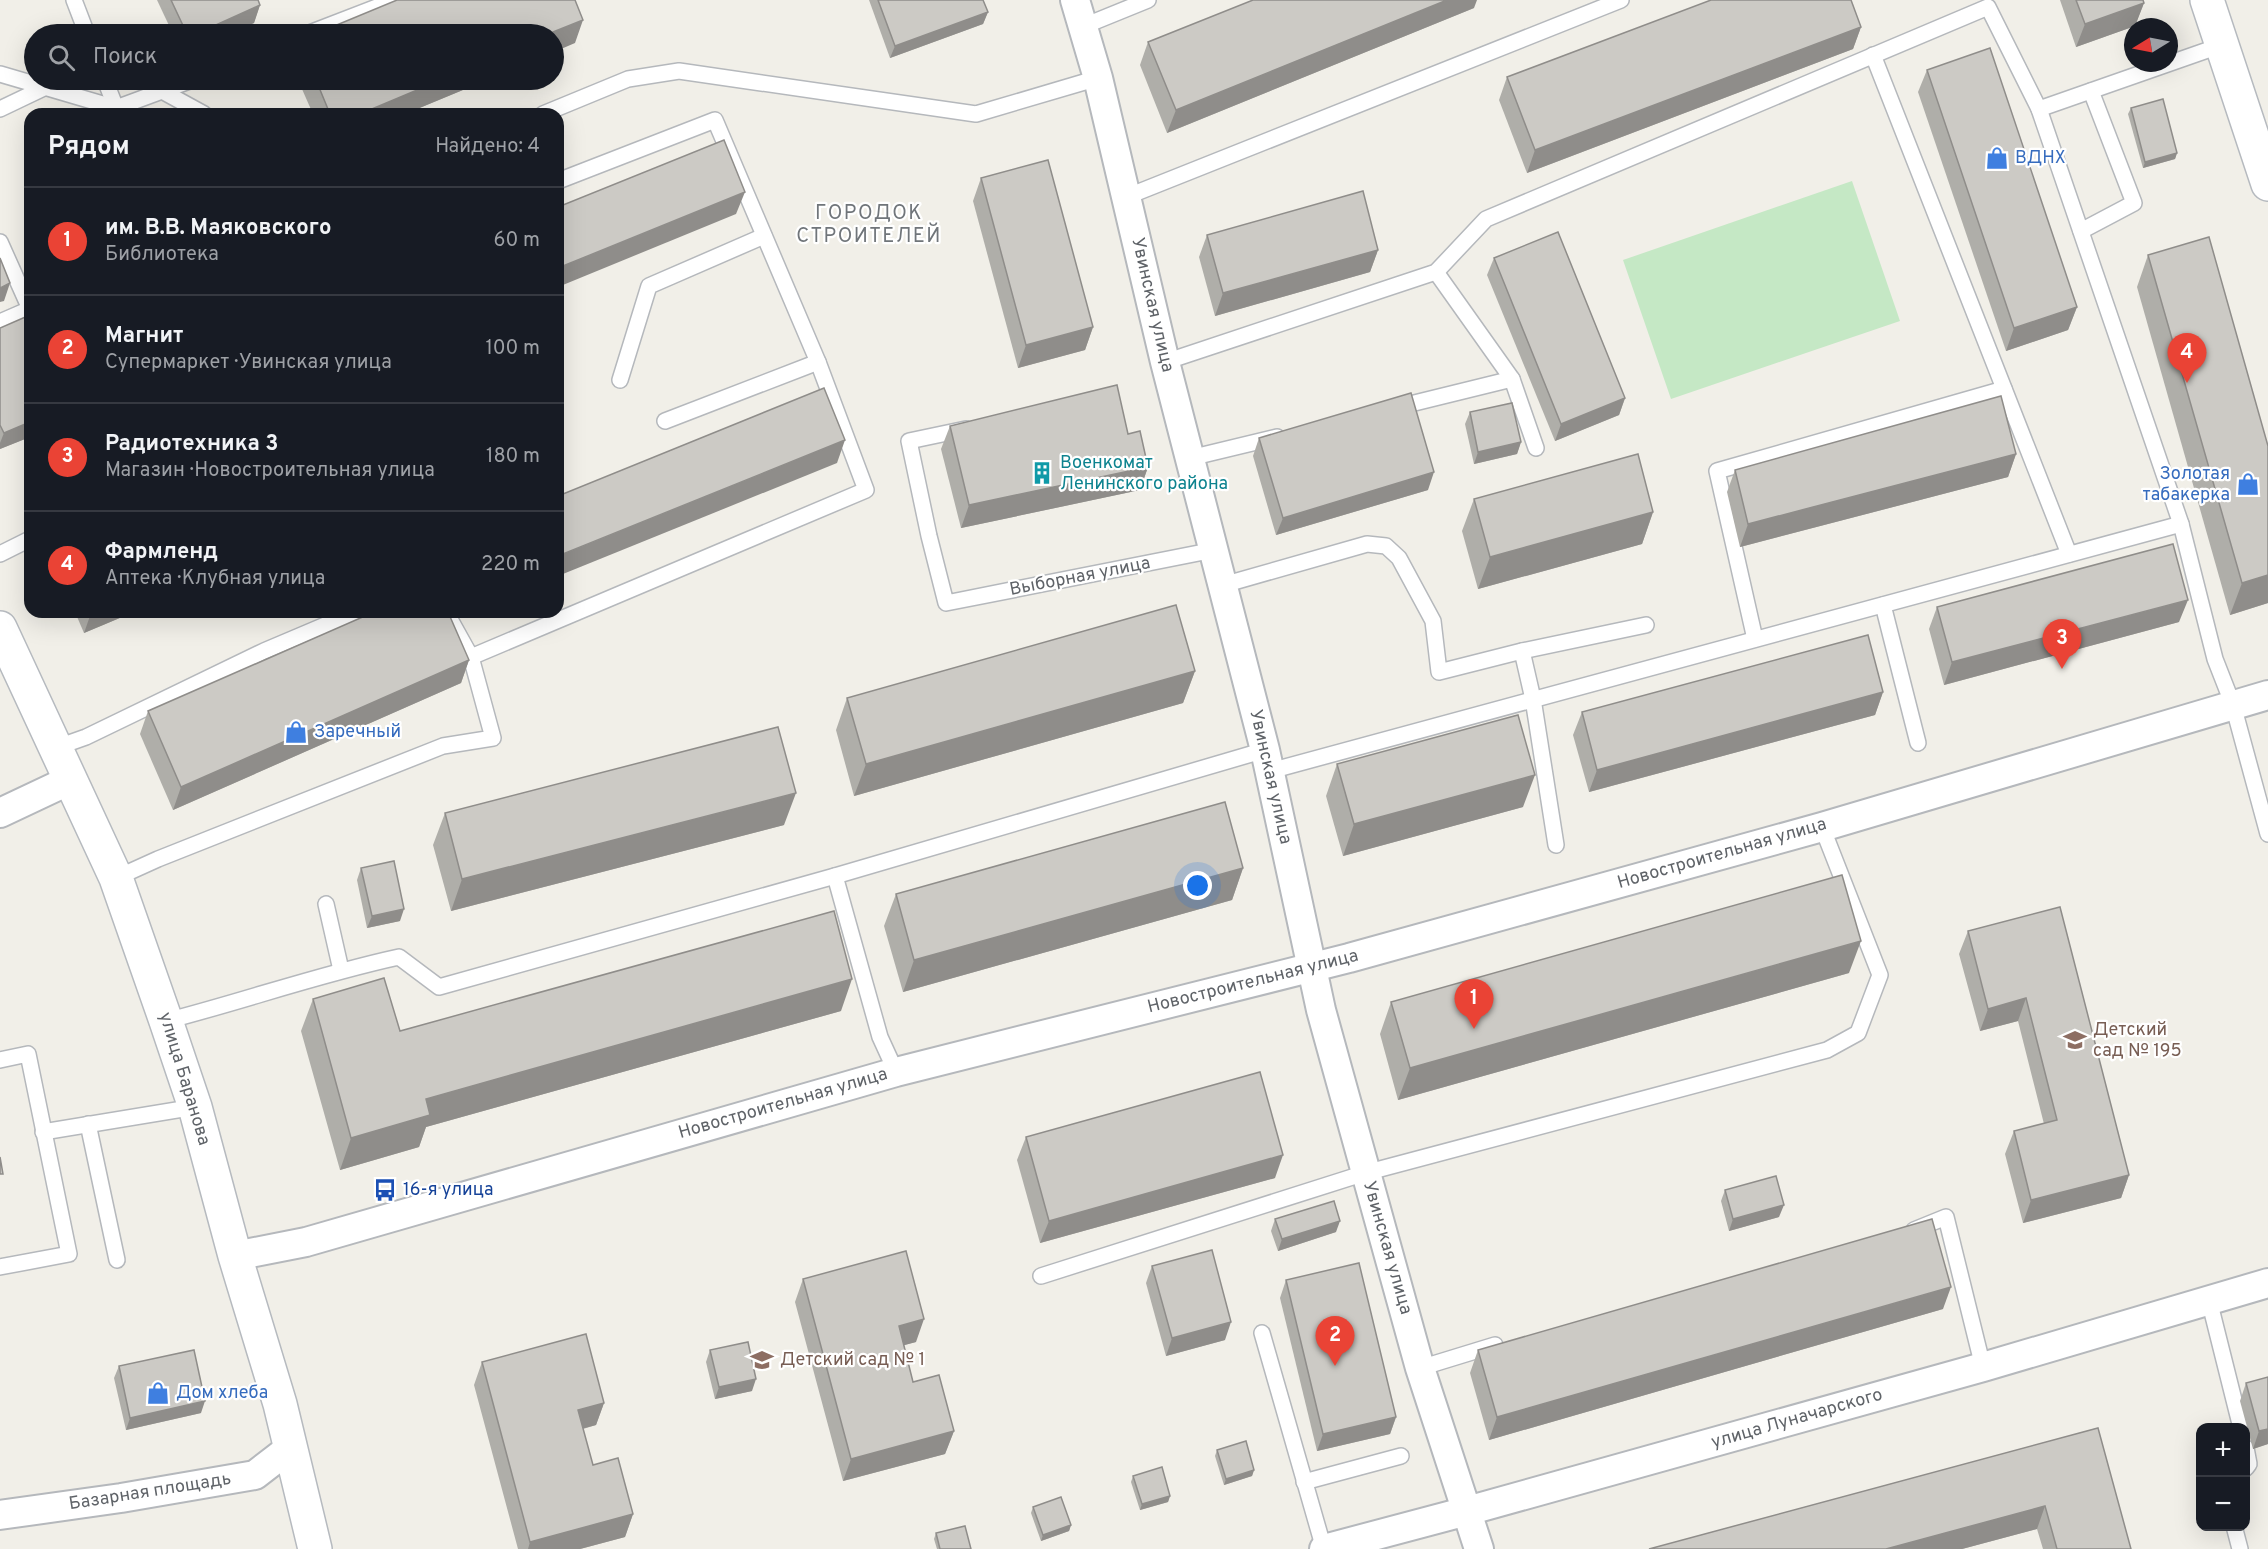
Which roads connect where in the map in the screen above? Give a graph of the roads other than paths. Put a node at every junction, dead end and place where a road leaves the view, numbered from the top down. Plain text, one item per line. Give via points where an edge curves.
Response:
1 (74, 0) edge
2 (395, 0) edge
3 (1148, 0) edge
4 (1622, 0) edge
5 (2207, 0) edge
6 (1987, 4) edge
7 (1080, 13) edge
8 (83, 24) edge
9 (333, 24) edge
10 (2222, 45) junction
11 (1873, 55) junction
12 (0, 74) edge
13 (1098, 78) junction
14 (24, 81) edge
15 (40, 90) edge
16 (56, 90) edge
17 (109, 90) edge
18 (162, 91) joint
19 (2091, 91) junction
20 (116, 108) junction
21 (193, 108) edge
22 (558, 108) edge
23 (0, 109) edge
24 (2039, 109) junction
25 (564, 179) edge
26 (2268, 184) edge
27 (1126, 197) junction
28 (2081, 231) junction
29 (764, 236) junction
30 (0, 242) edge
31 (1436, 272) junction
32 (24, 296) edge
33 (24, 312) edge
34 (0, 322) edge
35 (818, 362) junction
36 (1165, 362) junction
37 (1512, 379) junction
38 (620, 380) dead end
39 (2004, 388) junction
40 (1376, 412) edge
41 (665, 421) dead end
42 (978, 426) edge
43 (1288, 434) edge
44 (1536, 448) dead end
45 (1190, 458) junction
46 (2181, 524) junction
47 (24, 542) edge
48 (1214, 550) junction
49 (0, 554) edge
50 (2069, 554) junction
51 (1223, 585) junction
52 (1883, 605) junction
53 (342, 618) edge
54 (449, 618) edge
55 (563, 618) edge
56 (564, 618) edge
57 (1646, 625) dead end
58 (0, 628) edge
59 (1755, 639) junction
60 (1522, 651) junction
61 (471, 657) junction
62 (2268, 695) edge
63 (1533, 699) junction
64 (2233, 705) junction
65 (1918, 743) dead end
66 (55, 748) junction
67 (1268, 760) junction
68 (70, 780) junction
69 (0, 813) edge
70 (1822, 827) junction
71 (2268, 834) edge
72 (1556, 844) dead end
73 (835, 876) junction
74 (116, 878) junction
75 (326, 904) dead end
76 (1310, 966) junction
77 (341, 970) junction
78 (166, 1021) junction
79 (0, 1060) edge
80 (896, 1072) junction
81 (195, 1107) junction
82 (88, 1124) junction
83 (44, 1132) junction
84 (1365, 1173) junction
85 (1898, 1234) edge
86 (235, 1256) junction
87 (117, 1260) dead end
88 (0, 1267) edge
89 (1041, 1276) dead end
90 (2268, 1283) edge
91 (2209, 1300) junction
92 (1262, 1333) dead end
93 (1514, 1340) edge
94 (1983, 1367) junction
95 (1420, 1368) junction
96 (2240, 1423) edge
97 (290, 1448) junction
98 (1401, 1456) dead end
99 (1304, 1482) junction
100 (1467, 1512) junction
101 (0, 1515) edge
102 (2235, 1531) edge
103 (315, 1549) edge
104 (1324, 1549) edge
105 (1479, 1549) edge
106 (2240, 1549) edge

1 - 8 lane
2 - 9 lane
3 - 7 lane
4 - 27 lane
5 - 10 street
6 - 11 lane
6 - 24 lane
7 - 13 street, Увинская улица
10 - 19 lane
10 - 26 street
11 - 31 lane via 1486,219
11 - 39 lane
12 - 14 lane
13 - 22 lane via 976,114 679,71 628,79
13 - 27 street, Увинская улица
15 - 23 lane
16 - 20 lane
17 - 20 lane
18 - 20 lane
18 - 21 lane
19 - 24 lane
19 - 28 lane via 2134,203
24 - 28 lane
25 - 29 lane via 715,120
27 - 36 street, Увинская улица
28 - 46 lane
29 - 35 lane
29 - 38 lane via 649,286
30 - 32 lane
31 - 36 lane
31 - 37 lane
33 - 34 lane
35 - 41 lane
35 - 56 lane via 866,490
36 - 45 street, Увинская улица
37 - 40 lane
37 - 44 lane
39 - 50 lane
39 - 59 lane via 1717,471
42 - 48 lane, Выборная улица via 909,441 946,603
43 - 45 lane
45 - 48 street, Увинская улица
46 - 50 lane
46 - 64 lane via 2214,659
47 - 49 lane
48 - 51 street, Увинская улица
50 - 52 lane
51 - 60 lane via 1367,544 1386,546 1399,558 1433,621 1439,672
51 - 67 street, Увинская улица
52 - 59 lane
52 - 65 lane
53 - 66 lane
54 - 61 lane
55 - 61 lane
57 - 60 lane
58 - 66 street, улица Баранова
59 - 63 lane
60 - 63 lane
61 - 74 lane via 493,738 443,746
62 - 64 street, Новостроительная улица
63 - 67 lane
63 - 72 lane
64 - 70 street, Новостроительная улица
64 - 71 lane
66 - 68 street, улица Баранова
67 - 73 lane
67 - 76 street, Увинская улица
68 - 69 street
68 - 74 street, улица Баранова
70 - 76 street, Новостроительная улица
70 - 84 lane via 1880,975 1858,1033 1827,1050
73 - 77 lane via 439,987 399,957
73 - 80 lane via 880,1037
74 - 78 street, улица Баранова
75 - 77 lane
76 - 80 street, Новостроительная улица
76 - 84 street, Увинская улица
77 - 78 lane
78 - 81 street, улица Баранова
79 - 83 lane via 28,1054
80 - 86 street, Новостроительная улица via 317,1238
81 - 82 lane
81 - 86 street, улица Баранова
82 - 83 lane
82 - 87 lane
83 - 88 lane via 69,1254
84 - 89 lane
84 - 95 street, Увинская улица
85 - 94 lane via 1946,1217
86 - 97 street, улица Баранова
90 - 91 street, улица Луначарского
91 - 94 street, улица Луначарского
91 - 96 lane
92 - 99 lane
93 - 95 lane
94 - 100 street, улица Луначарского
95 - 100 street, Увинская улица
97 - 101 street, Базарная площадь via 255,1476
97 - 103 street, улица Баранова
98 - 99 lane
99 - 104 lane
100 - 104 street, улица Луначарского
100 - 105 street, Увинская улица
102 - 106 lane

